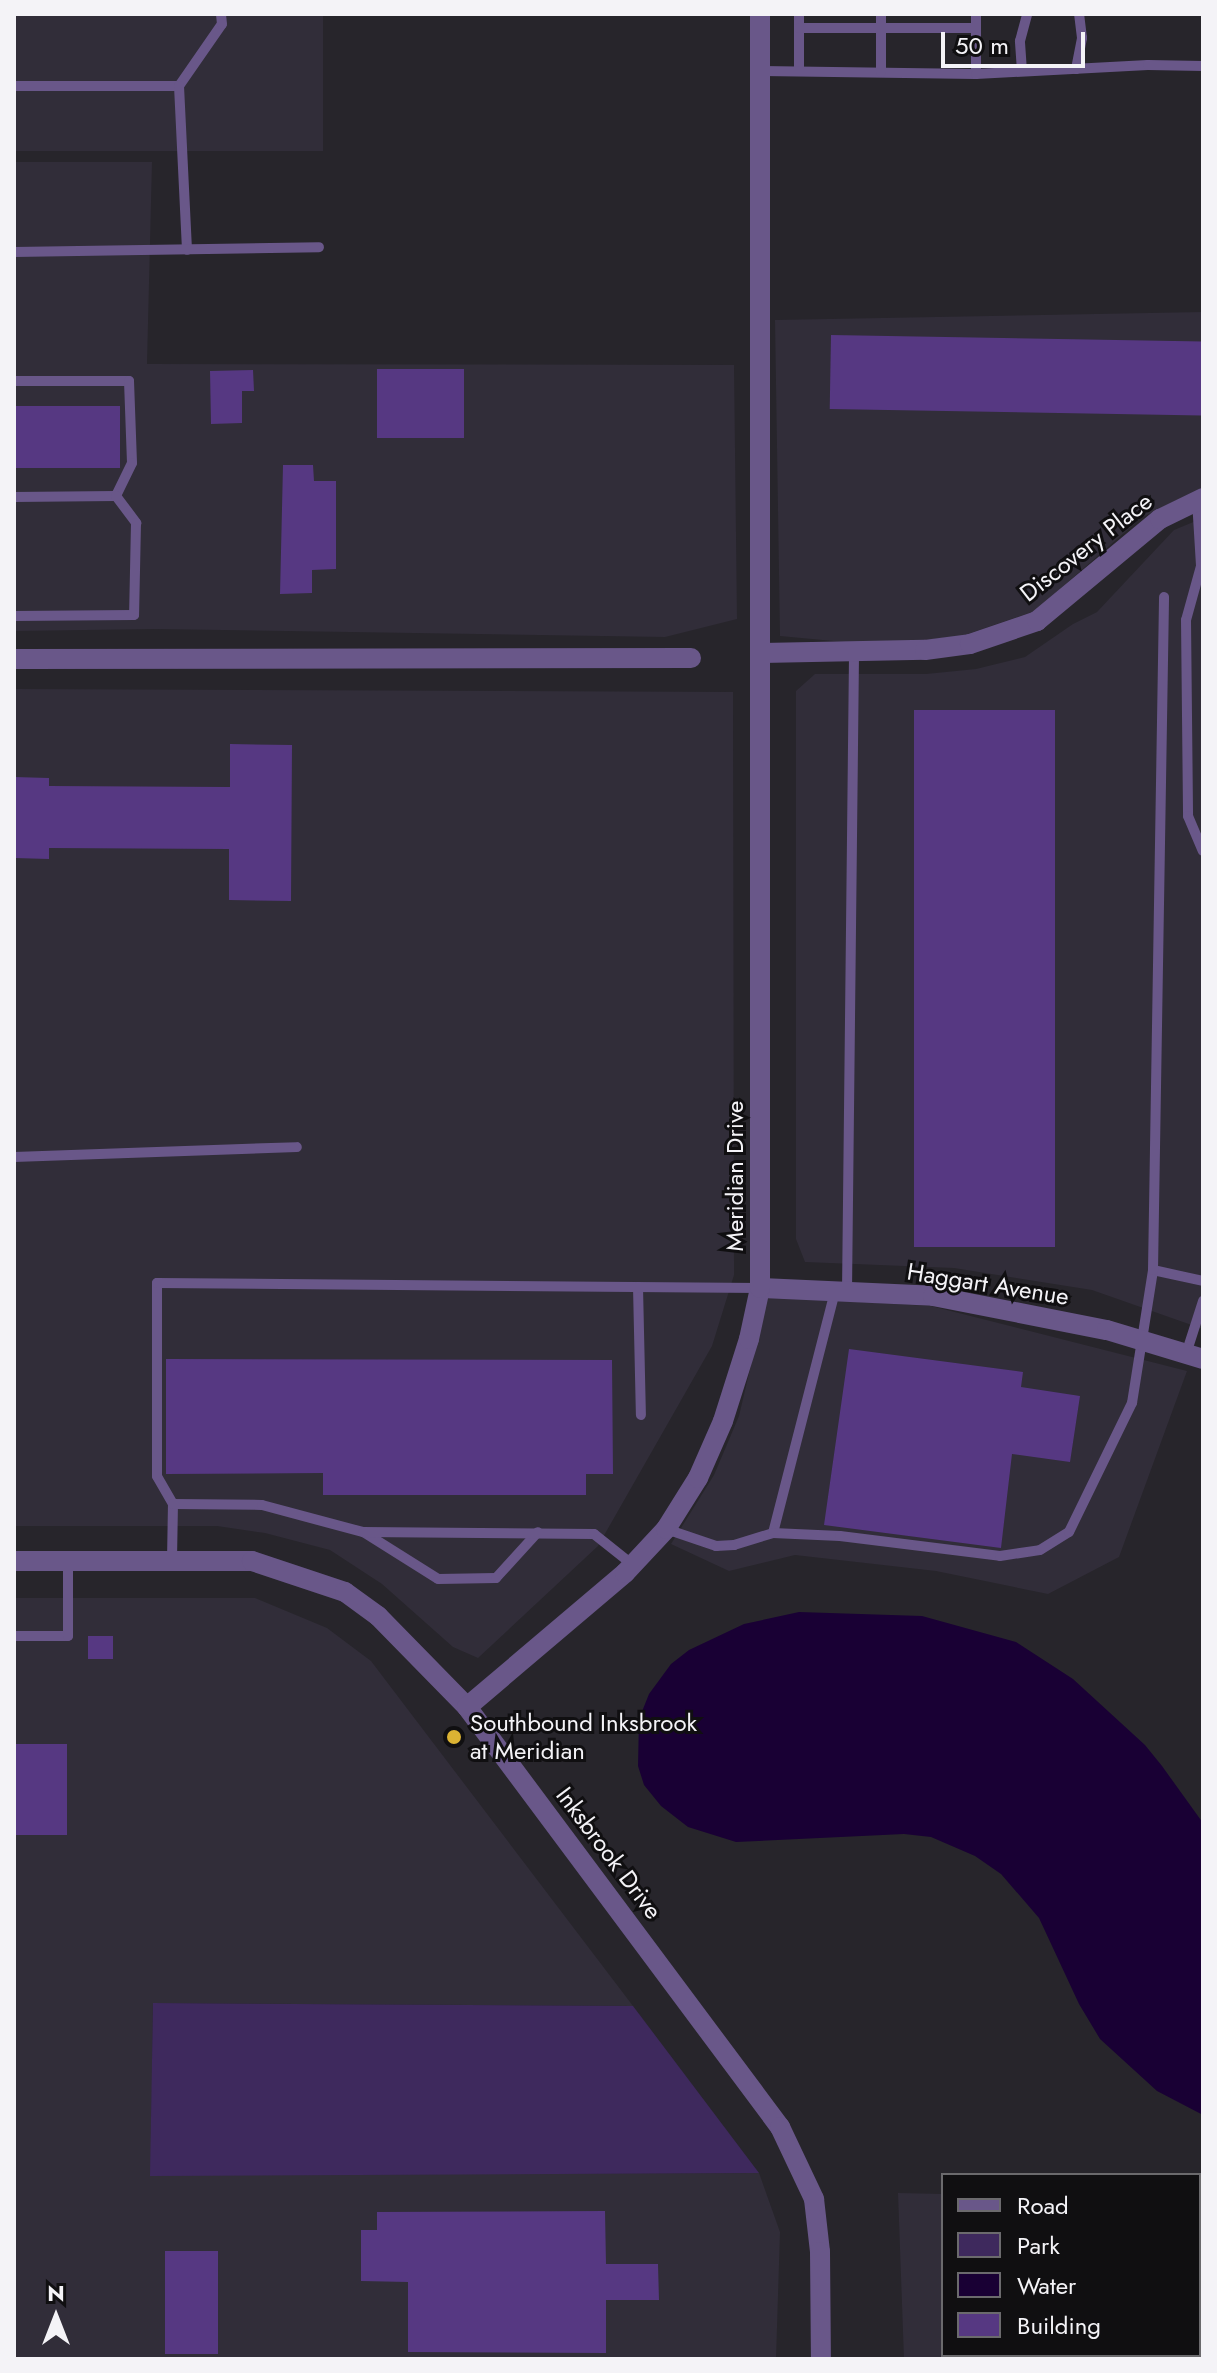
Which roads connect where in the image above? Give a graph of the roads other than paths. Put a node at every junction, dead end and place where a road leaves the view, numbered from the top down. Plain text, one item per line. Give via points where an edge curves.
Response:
1 (221, 14) edge
2 (760, 14) edge
3 (799, 14) edge
4 (881, 14) edge
5 (976, 14) edge
6 (1027, 14) edge
7 (1079, 14) edge
8 (799, 28) junction
9 (881, 28) junction
10 (976, 28) junction
11 (1203, 66) edge
12 (1076, 69) junction
13 (760, 71) junction
14 (799, 71) junction
15 (1022, 71) junction
16 (881, 72) junction
17 (976, 74) junction
18 (14, 86) edge
19 (179, 86) junction
20 (319, 247) dead end
21 (187, 250) junction
22 (14, 252) edge
23 (14, 381) edge
24 (116, 496) junction
25 (14, 497) edge
26 (1200, 499) edge
27 (1201, 575) edge
28 (1164, 597) dead end
29 (14, 616) edge
30 (762, 653) junction
31 (854, 654) junction
32 (691, 658) dead end
33 (14, 659) edge
34 (1203, 851) edge
35 (297, 1147) dead end
36 (14, 1157) edge
37 (1153, 1270) junction
38 (1203, 1281) edge
39 (638, 1287) junction
40 (760, 1288) junction
41 (841, 1292) junction
42 (1203, 1301) edge
43 (1144, 1341) junction
44 (1195, 1356) edge
45 (641, 1415) dead end
46 (173, 1504) junction
47 (666, 1529) junction
48 (363, 1532) junction
49 (538, 1532) junction
50 (773, 1533) junction
51 (172, 1560) junction
52 (14, 1561) edge
53 (68, 1561) junction
54 (633, 1565) junction
55 (14, 1636) edge
56 (467, 1707) junction
57 (821, 2359) edge

1 - 19 lane via 222,24
2 - 13 street, Meridian Drive
3 - 8 lane
4 - 9 lane
5 - 10 lane
6 - 15 lane via 1020,41
7 - 12 lane via 1082,38
8 - 9 lane
8 - 14 lane
9 - 10 lane
9 - 16 lane
10 - 17 lane
11 - 12 lane
12 - 15 lane
13 - 14 lane
13 - 30 street, Meridian Drive
14 - 16 lane
15 - 17 lane
16 - 17 lane
18 - 19 lane
19 - 21 lane
20 - 21 lane
21 - 22 lane
23 - 24 lane via 129,381 132,463
24 - 25 lane
24 - 29 lane via 136,523 134,615
26 - 27 lane
26 - 31 street, Discovery Place via 1160,519 1037,621 970,644
27 - 34 lane via 1186,620 1188,816
28 - 37 lane
30 - 31 street, Discovery Place
30 - 40 street, Meridian Drive
31 - 41 lane
32 - 33 street
35 - 36 lane
37 - 38 lane
37 - 43 lane
39 - 40 lane
39 - 45 lane
39 - 46 lane via 157,1283 157,1476
40 - 41 street, Haggart Avenue
40 - 47 street, Meridian Drive via 723,1421 698,1478
41 - 43 street, Haggart Avenue via 933,1296
41 - 50 lane
42 - 44 lane
43 - 44 street, Haggart Avenue
43 - 50 lane via 1132,1403 1069,1532 1040,1550 1000,1556
46 - 48 lane via 262,1505
46 - 51 lane
47 - 50 lane via 716,1546
47 - 54 street, Meridian Drive
48 - 49 lane
48 - 49 lane via 438,1579 496,1578
49 - 54 lane via 594,1534
51 - 53 street, Inksbrook Drive
51 - 56 street, Inksbrook Drive via 252,1561 345,1592 378,1616
52 - 53 street, Inksbrook Drive
53 - 55 lane via 68,1636
54 - 56 street, Meridian Drive
56 - 57 street, Inksbrook Drive via 780,2127 814,2199

